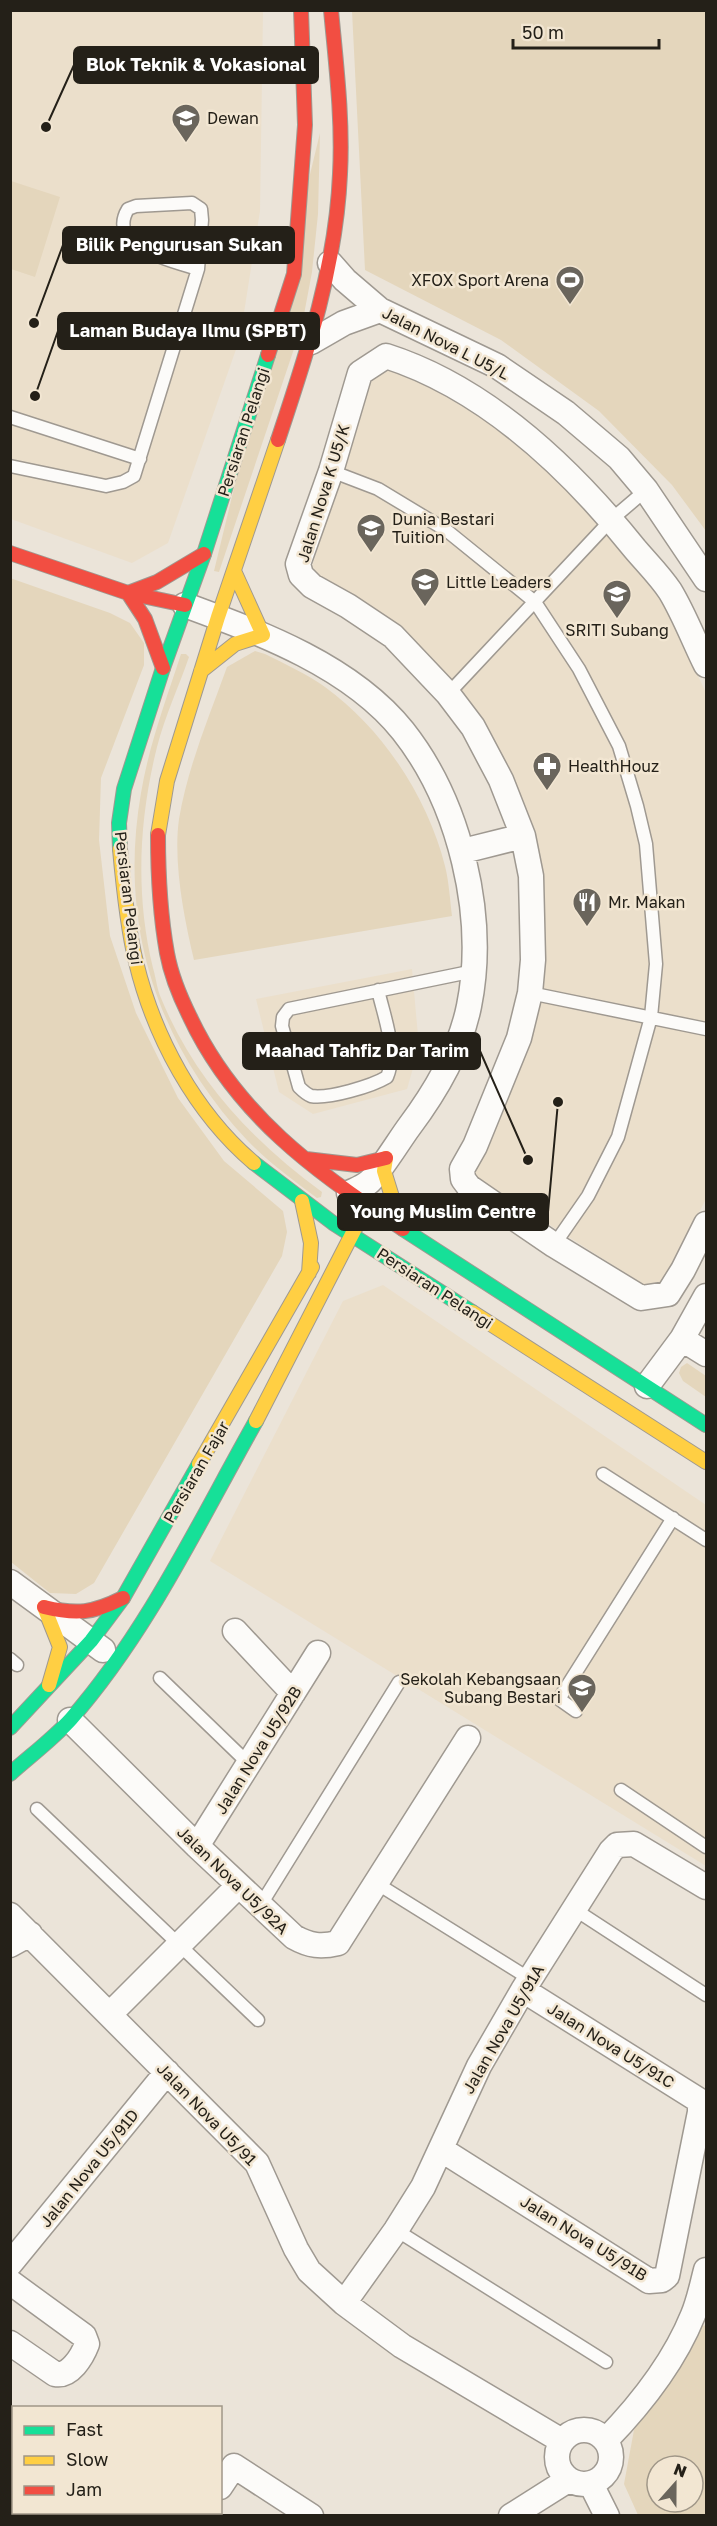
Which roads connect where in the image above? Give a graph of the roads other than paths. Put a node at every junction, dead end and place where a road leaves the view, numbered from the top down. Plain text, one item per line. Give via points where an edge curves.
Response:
1 (301, 10) edge
2 (331, 10) edge
3 (330, 263) junction
4 (198, 269) junction
5 (380, 310) junction
6 (311, 342) junction
7 (10, 417) edge
8 (140, 459) junction
9 (10, 466) edge
10 (331, 471) junction
11 (646, 490) junction
12 (612, 519) junction
13 (10, 553) edge
14 (204, 554) junction
15 (234, 571) junction
16 (706, 579) edge
17 (128, 593) junction
18 (534, 602) junction
19 (185, 605) junction
20 (218, 617) junction
21 (263, 635) junction
22 (706, 665) edge
23 (163, 668) junction
24 (201, 671) junction
25 (448, 694) junction
26 (523, 836) junction
27 (463, 851) junction
28 (474, 971) junction
29 (378, 990) junction
30 (530, 993) junction
31 (651, 1017) junction
32 (706, 1029) edge
33 (303, 1158) junction
34 (386, 1158) junction
35 (302, 1201) junction
36 (346, 1207) junction
37 (706, 1224) edge
38 (401, 1226) junction
39 (352, 1233) junction
40 (554, 1245) junction
41 (385, 1256) junction
42 (365, 1260) dead end
43 (349, 1267) dead end
44 (309, 1273) junction
45 (329, 1280) junction
46 (706, 1296) edge
47 (682, 1339) junction
48 (706, 1354) edge
49 (647, 1386) junction
50 (706, 1425) edge
51 (706, 1462) edge
52 (603, 1474) dead end
53 (673, 1518) junction
54 (706, 1540) edge
55 (10, 1582) edge
56 (123, 1598) junction
57 (44, 1607) junction
58 (235, 1631) dead end
59 (91, 1641) junction
60 (318, 1653) dead end
61 (117, 1660) junction
62 (160, 1678) dead end
63 (399, 1683) dead end
64 (46, 1691) junction
65 (293, 1693) junction
66 (576, 1711) dead end
67 (70, 1720) junction
68 (10, 1728) edge
69 (468, 1737) dead end
70 (249, 1764) junction
71 (10, 1774) edge
72 (621, 1790) dead end
73 (37, 1809) dead end
74 (197, 1846) junction
75 (706, 1847) edge
76 (376, 1882) junction
77 (238, 1886) junction
78 (706, 1887) edge
79 (260, 1906) junction
80 (574, 1909) junction
81 (10, 1915) edge
82 (20, 1939) edge
83 (178, 1946) junction
84 (526, 1984) junction
85 (706, 1995) edge
86 (110, 2014) junction
87 (258, 2020) dead end
88 (167, 2072) junction
89 (700, 2101) joint
90 (442, 2150) junction
91 (396, 2230) junction
92 (10, 2264) edge
93 (706, 2270) edge
94 (10, 2282) edge
95 (344, 2303) junction
96 (10, 2343) edge
97 (606, 2362) dead end
98 (606, 2440) junction
99 (562, 2441) junction
100 (580, 2482) junction
101 (222, 2484) edge
102 (311, 2516) edge
103 (511, 2516) edge
104 (607, 2516) edge

1 - 14 street, Persiaran Pelangi via 305,125 294,274
2 - 3 street, Persiaran Pelangi via 340,174
3 - 5 street, Jalan Nova L U5/L
3 - 6 street, Persiaran Pelangi
4 - 4 lane via 202,220 198,205 186,202 128,209 123,224 134,245
4 - 8 lane
5 - 6 street via 344,323
5 - 11 street, Jalan Nova L U5/L via 497,366 620,458
6 - 15 street, Persiaran Pelangi
7 - 8 lane
8 - 9 lane via 134,476 106,486
10 - 12 street, Jalan Nova K U5/K via 360,373 386,356 414,365 483,403 551,457
10 - 18 lane via 378,489 446,530
10 - 25 street, Jalan Nova K U5/K via 298,564 301,575 312,586 393,636
11 - 12 lane
11 - 16 street, Jalan Nova L U5/L
12 - 18 lane
12 - 22 street, Jalan Nova K U5/K via 669,591
13 - 17 street
14 - 17 street via 157,582
14 - 19 street, Persiaran Pelangi
15 - 20 street, Persiaran Pelangi
15 - 21 street
17 - 19 street
17 - 23 street via 150,629
18 - 25 lane
18 - 31 lane via 579,669 619,746 637,806 646,844 656,964
19 - 20 street
19 - 23 street, Persiaran Pelangi
20 - 21 street
20 - 24 street, Persiaran Pelangi
21 - 24 street via 235,644
21 - 27 street via 348,679 404,731 435,782
23 - 35 street, Persiaran Pelangi via 124,789 119,822 135,960 153,1016 209,1118 247,1157
24 - 33 street, Persiaran Pelangi via 167,781 158,826 166,954 198,1035 227,1082 263,1123
25 - 26 street, Jalan Nova K U5/K via 473,727 501,780
26 - 27 street
26 - 30 street, Jalan Nova K U5/K via 531,876
27 - 28 street via 474,918
28 - 29 lane
28 - 34 street via 469,1008 453,1057 433,1094
29 - 29 lane via 289,1010 283,1017 299,1088 306,1094 322,1096 378,1083 387,1077 392,1054
30 - 31 lane
30 - 40 street, Jalan Nova K U5/K via 519,1038 462,1169 469,1187
31 - 32 lane
31 - 40 lane via 618,1137 588,1196
33 - 34 street via 347,1166 374,1164
33 - 36 street, Persiaran Pelangi
34 - 36 street
34 - 38 street via 384,1171
35 - 36 street, Persiaran Pelangi
35 - 44 street via 311,1243
36 - 38 street, Persiaran Pelangi
36 - 39 street, Persiaran Pelangi
36 - 39 street
36 - 44 street, Persiaran Fajar
37 - 40 street, Jalan Nova K U5/K via 668,1294 641,1299
38 - 49 street, Persiaran Pelangi
39 - 41 street, Persiaran Pelangi
39 - 45 street
41 - 42 street
41 - 51 street, Persiaran Pelangi
43 - 45 street
44 - 56 street, Persiaran Fajar
45 - 61 street via 263,1408 148,1614
46 - 47 street
47 - 48 street
47 - 49 street
49 - 50 street, Persiaran Pelangi
52 - 53 lane
53 - 54 lane
53 - 66 lane via 559,1699
55 - 57 street
56 - 57 street via 85,1613
56 - 59 street, Persiaran Fajar
57 - 59 street
57 - 64 street via 60,1647
58 - 65 street
59 - 61 street
59 - 64 street, Persiaran Fajar
60 - 65 street, Jalan Nova U5/92B
61 - 67 street
62 - 70 lane
63 - 79 lane
64 - 68 street, Persiaran Fajar
65 - 70 street, Jalan Nova U5/92B
67 - 71 street
67 - 74 street, Jalan Nova U5/92A
69 - 76 street, Jalan Nova U5/92A
70 - 74 street, Jalan Nova U5/92B
72 - 75 lane
73 - 83 lane
74 - 77 street, Jalan Nova U5/92A
76 - 79 street, Jalan Nova U5/92A via 338,1943 326,1946 309,1945 294,1937
76 - 84 lane
77 - 79 street, Jalan Nova U5/92A
77 - 83 street
78 - 80 street, Jalan Nova U5/91A via 644,1848 626,1843 611,1851
80 - 84 street, Jalan Nova U5/91A
80 - 85 lane
81 - 82 street, Jalan Nova U5/91
82 - 86 street, Jalan Nova U5/91
83 - 86 street
83 - 87 lane
84 - 89 street, Jalan Nova U5/91C
84 - 90 street, Jalan Nova U5/91A via 473,2076
86 - 88 street, Jalan Nova U5/91
88 - 92 street, Jalan Nova U5/91D
88 - 95 street, Jalan Nova U5/91 via 257,2163 309,2271
89 - 90 street, Jalan Nova U5/91B via 670,2267 662,2280 649,2281
90 - 91 street, Jalan Nova U5/91A
91 - 95 street, Jalan Nova U5/91A
91 - 97 lane
93 - 98 street via 693,2314 677,2347 627,2418
94 - 96 street via 84,2336 87,2344 67,2373 61,2375
95 - 99 street, Jalan Nova U5/91 via 402,2346
98 - 99 street via 584,2430
98 - 100 street via 612,2456 610,2468 602,2478
99 - 100 street via 557,2457 562,2473
100 - 103 street
100 - 104 street
101 - 102 street via 234,2466

